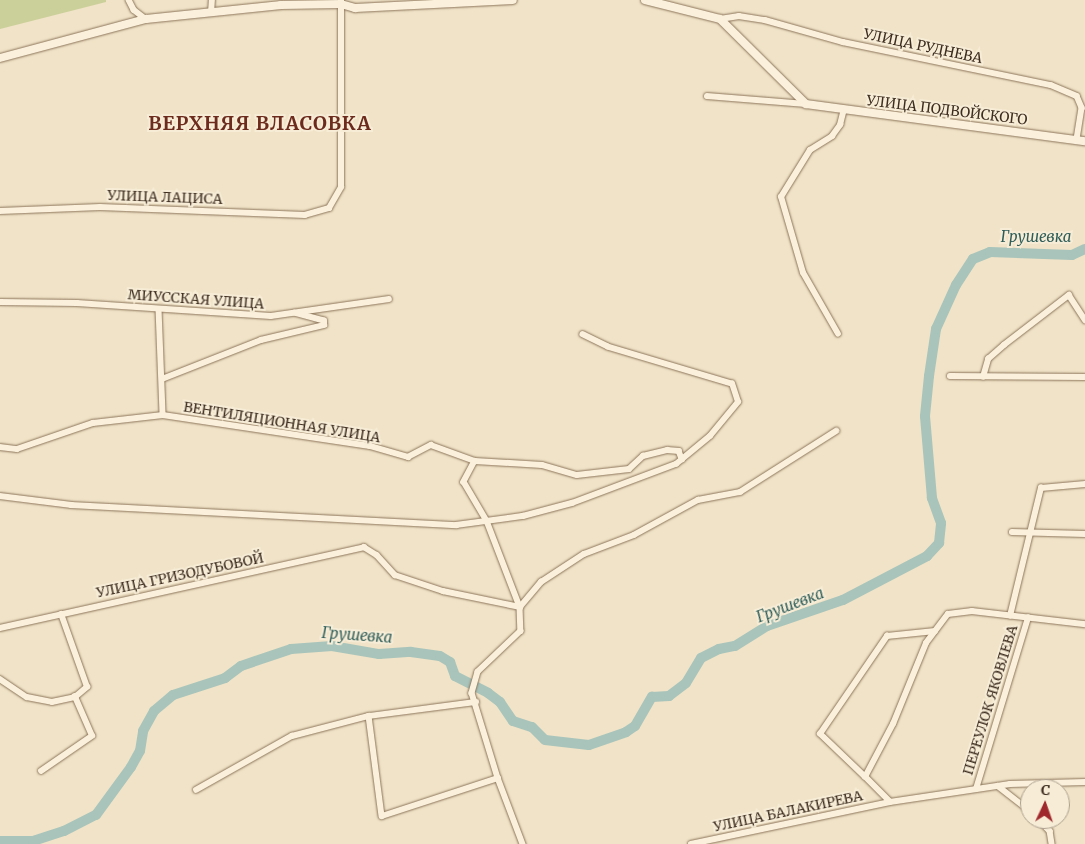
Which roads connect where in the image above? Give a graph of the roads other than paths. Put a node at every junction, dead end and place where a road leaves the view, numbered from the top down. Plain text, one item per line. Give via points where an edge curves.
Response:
1 (129, 0) edge
2 (212, 0) edge
3 (513, 0) edge
4 (645, 0) edge
5 (341, 2) edge
6 (211, 13) junction
7 (146, 19) junction
8 (720, 20) junction
9 (0, 58) edge
10 (708, 96) dead end
11 (806, 104) junction
12 (844, 109) junction
13 (1081, 140) edge
14 (0, 211) edge
15 (389, 299) dead end
16 (0, 302) edge
17 (159, 309) junction
18 (295, 313) junction
19 (1085, 320) edge
20 (838, 334) dead end
21 (583, 335) dead end
22 (950, 376) dead end
23 (983, 377) junction
24 (1085, 377) edge
25 (162, 379) junction
26 (163, 415) junction
27 (836, 431) dead end
28 (0, 447) edge
29 (682, 459) junction
30 (475, 461) junction
31 (1085, 484) edge
32 (0, 496) edge
33 (487, 521) junction
34 (1012, 532) dead end
35 (1031, 532) junction
36 (1085, 534) edge
37 (520, 607) junction
38 (62, 614) junction
39 (1010, 616) junction
40 (1028, 618) junction
41 (1085, 624) edge
42 (0, 628) edge
43 (935, 631) junction
44 (0, 678) edge
45 (75, 697) junction
46 (476, 702) junction
47 (369, 716) junction
48 (41, 771) dead end
49 (865, 777) junction
50 (498, 778) junction
51 (1085, 782) edge
52 (998, 786) junction
53 (976, 789) junction
54 (196, 790) dead end
55 (890, 802) junction
56 (1020, 803) edge
57 (1047, 829) edge
58 (523, 844) edge
59 (690, 844) edge
60 (1052, 844) edge

1 - 7 street via 134,10
2 - 6 street
3 - 5 street via 355,8
4 - 8 street
5 - 6 street
5 - 14 street, УЛИЦА ЛАЦИСА via 341,187 329,208 305,215 100,207
6 - 7 street
7 - 9 street
8 - 11 street
8 - 13 street, УЛИЦА РУДНЕВА via 739,16 765,20 843,42 1052,85 1077,96 1082,108
10 - 11 street
11 - 12 street, УЛИЦА ПОДВОЙСКОГО
12 - 13 street, УЛИЦА ПОДВОЙСКОГО
12 - 20 street via 840,125 832,136 810,150 781,197 803,274
15 - 18 street, МИУССКАЯ УЛИЦА
16 - 17 street, МИУССКАЯ УЛИЦА
17 - 18 street, МИУССКАЯ УЛИЦА via 270,316
17 - 25 street
18 - 25 street via 324,321 324,325 261,340
19 - 23 street via 1069,295 988,359
21 - 29 street via 608,347 732,384 738,402 710,436
22 - 23 street
23 - 24 street
25 - 26 street
26 - 28 street, ВЕНТИЛЯЦИОННАЯ УЛИЦА via 93,423 17,449
26 - 30 street, ВЕНТИЛЯЦИОННАЯ УЛИЦА via 370,446 408,457 431,446
27 - 37 street via 740,492 698,500 634,535 584,554 541,582
29 - 30 street, ВЕНТИЛЯЦИОННАЯ УЛИЦА via 679,451 667,450 643,456 629,469 578,475 542,465
29 - 33 street via 572,503 523,516
30 - 33 street via 464,482
31 - 35 street via 1041,488
32 - 33 street via 71,505 456,525
33 - 37 street
34 - 35 street
35 - 36 street
35 - 39 street
37 - 38 street, УЛИЦА ГРИЗОДУБОВОЙ via 395,576 377,555 364,547
37 - 46 street via 521,631 478,672 472,693
38 - 42 street, УЛИЦА ГРИЗОДУБОВОЙ
38 - 45 street via 88,687
39 - 40 street
39 - 43 street via 972,612 948,614
40 - 41 street
40 - 53 street, ПЕРЕУЛОК ЯКОВЛЕВА
43 - 49 street via 926,643 893,724
43 - 49 street via 887,636 820,734
44 - 45 street via 27,697 52,702
45 - 48 street via 92,736
46 - 47 street
46 - 50 street
47 - 50 street via 382,816
47 - 54 street via 292,736
49 - 55 street
50 - 58 street
51 - 52 street, УЛИЦА БАЛАКИРЕВА
52 - 53 street, УЛИЦА БАЛАКИРЕВА
52 - 56 street
53 - 55 street, УЛИЦА БАЛАКИРЕВА
55 - 59 street, УЛИЦА БАЛАКИРЕВА
57 - 60 street

